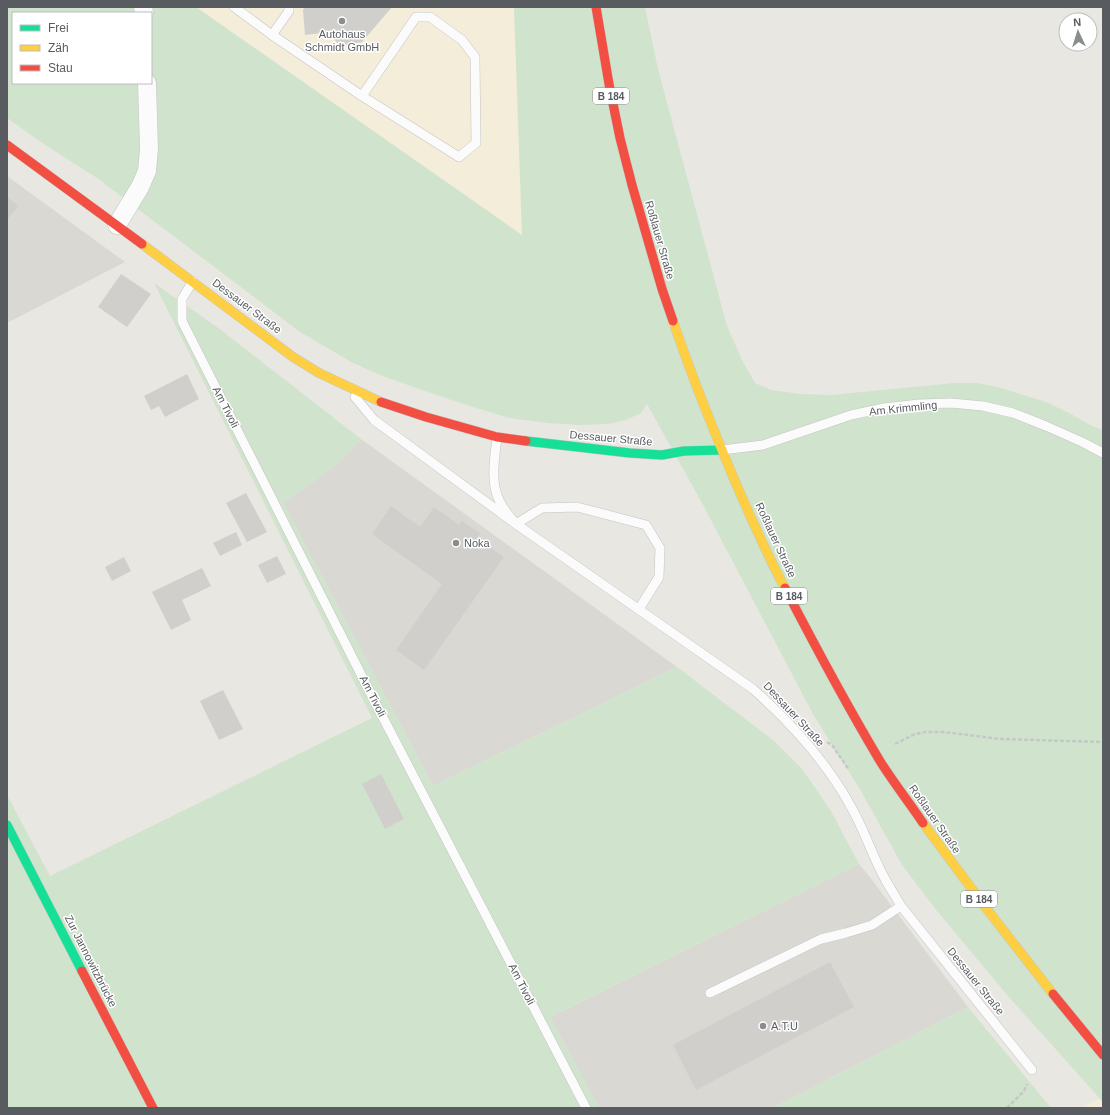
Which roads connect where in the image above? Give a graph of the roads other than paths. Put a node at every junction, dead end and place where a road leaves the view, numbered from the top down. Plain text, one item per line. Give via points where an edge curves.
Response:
1 (234, 7) edge
2 (289, 7) edge
3 (596, 7) edge
4 (272, 35) junction
5 (147, 84) edge
6 (362, 96) junction
7 (7, 146) edge
8 (117, 225) junction
9 (193, 281) junction
10 (347, 387) junction
11 (497, 437) junction
12 (722, 450) junction
13 (1103, 454) edge
14 (516, 524) junction
15 (639, 609) junction
16 (7, 825) edge
17 (901, 906) junction
18 (710, 994) dead end
19 (1103, 1055) edge
20 (1032, 1070) road end
21 (153, 1108) edge
22 (586, 1108) edge

1 - 4 lane
2 - 4 lane via 289,11
3 - 12 main road, Roßlauer Straße / B 184 via 620,138 662,290
4 - 6 lane
5 - 8 street via 150,149 147,171
6 - 6 lane via 459,157 476,143 474,57 462,40 430,17 416,17
7 - 8 main road, Dessauer Straße
8 - 9 main road, Dessauer Straße
9 - 10 main road, Dessauer Straße via 294,357
9 - 22 lane, Am Tivoli via 182,299 182,321 377,706
10 - 11 main road, Dessauer Straße via 384,404
10 - 14 lane via 374,420
11 - 12 main road, Dessauer Straße via 662,455 684,451
11 - 14 lane, Dessauer Straße via 494,483 498,499
12 - 13 lane, Am Krimmling via 763,445 851,414 919,404 951,403 983,406 1013,413 1082,442
12 - 19 main road, Roßlauer Straße / B 184 via 783,585 881,762 986,908
14 - 15 lane, Dessauer Straße
14 - 15 lane via 542,508 577,507 646,525 660,548 659,577
15 - 17 lane, Dessauer Straße via 753,689 804,739 834,778 851,806 885,879
16 - 21 main road, Zur Jannowitzbrücke
17 - 18 lane via 872,925 821,939
17 - 20 lane, Dessauer Straße

